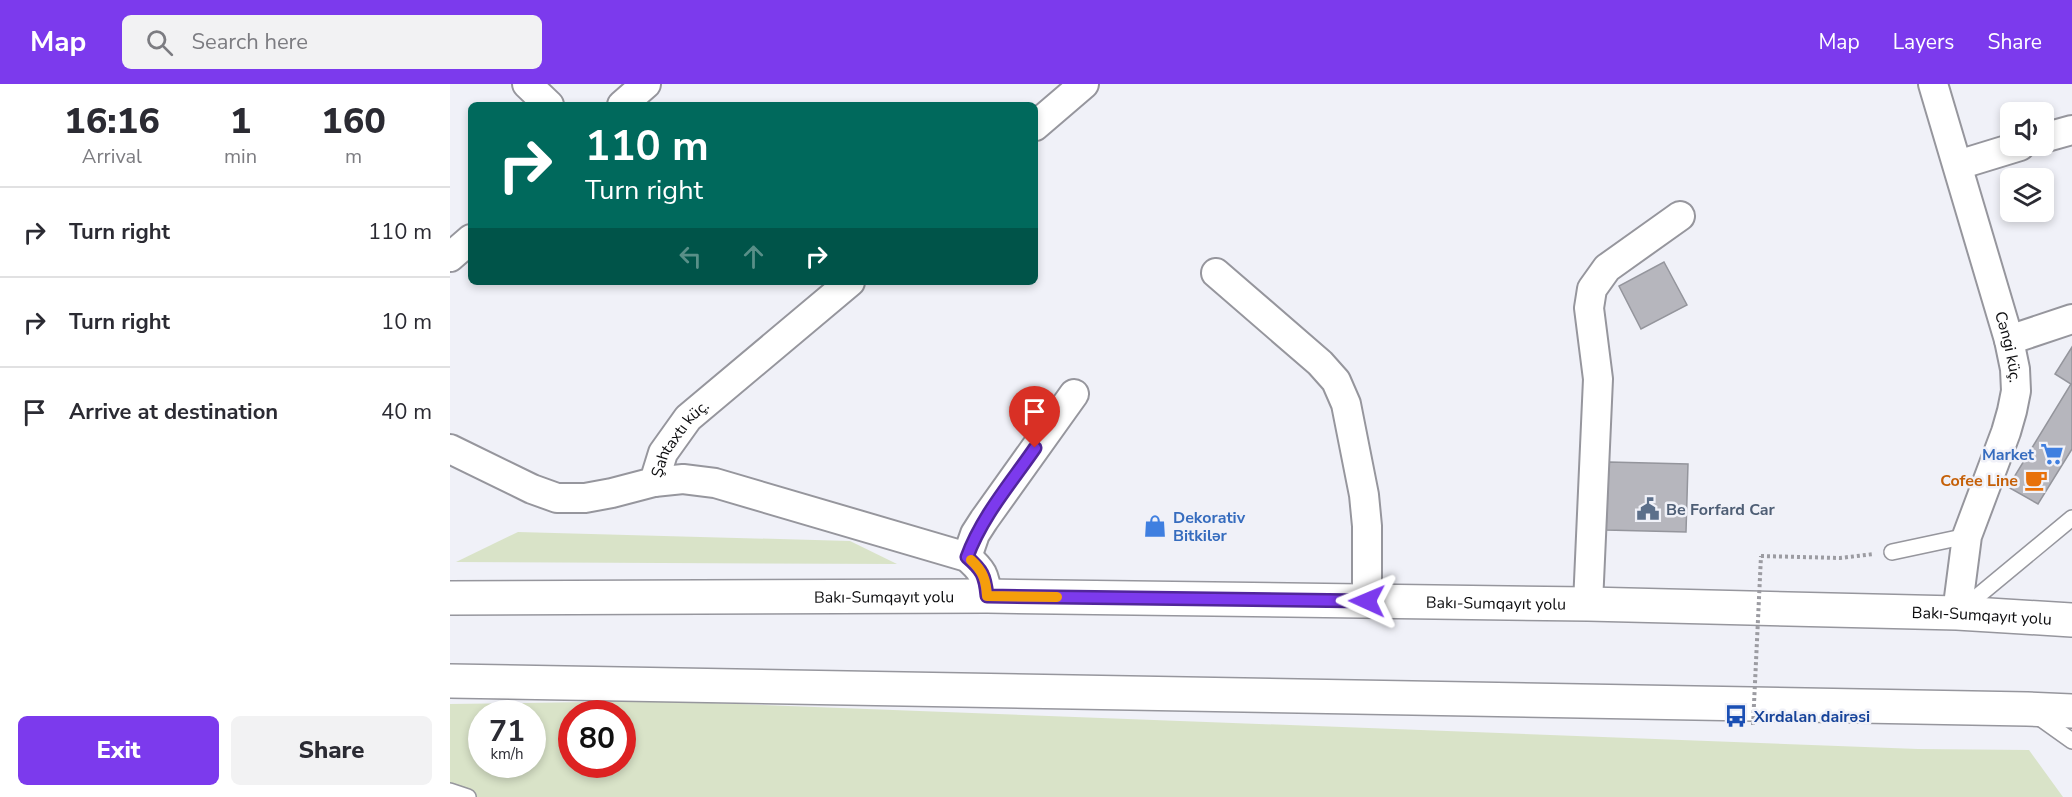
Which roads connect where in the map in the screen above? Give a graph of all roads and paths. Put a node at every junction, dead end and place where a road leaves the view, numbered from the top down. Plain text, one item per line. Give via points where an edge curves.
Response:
1 (527, 84) edge
2 (646, 84) edge
3 (1084, 84) edge
4 (1933, 84) edge
5 (546, 102) edge
6 (625, 102) edge
7 (1038, 123) edge
8 (2072, 130) edge
9 (2054, 135) edge
10 (2000, 152) edge
11 (1958, 165) junction
12 (1680, 216) dead end
13 (468, 241) edge
14 (450, 257) edge
15 (1216, 273) dead end
16 (846, 285) edge
17 (2072, 319) edge
18 (2009, 340) junction
19 (1074, 394) dead end
20 (450, 449) edge
21 (654, 482) junction
22 (2072, 518) edge
23 (1967, 536) junction
24 (1892, 552) joint
25 (967, 557) junction
26 (987, 596) junction
27 (450, 598) edge
28 (1367, 601) junction
29 (1588, 604) junction
30 (1957, 613) junction
31 (2072, 620) edge
32 (450, 681) edge
33 (2027, 708) junction
34 (2072, 711) edge
35 (1753, 725) dead end
36 (2072, 741) edge
37 (450, 791) edge
38 (468, 797) edge

1 - 5 street
2 - 6 street
3 - 7 street
4 - 11 street, Cəngi küç.
8 - 9 street
10 - 11 street
11 - 18 street, Cəngi küç.
12 - 29 street via 1606,268 1592,289 1589,308 1598,379
13 - 14 street
15 - 28 street via 1336,381 1346,404 1364,495
16 - 21 street, Şahtaxtı küç. via 688,418 663,453
17 - 18 street
18 - 23 street, Cəngi küç. via 2016,369 2012,411
19 - 25 street via 984,520
20 - 21 street, Şahtaxtı küç. via 557,498 585,498
21 - 25 street via 683,479 715,483
22 - 30 lane
23 - 24 lane
23 - 30 street, Cəngi küç.
24 - 35 path, bridge via 1840,558 1761,556
25 - 26 street via 981,569
26 - 27 highway, Bakı-Sumqayıt yolu
26 - 28 highway, Bakı-Sumqayıt yolu
28 - 29 highway, Bakı-Sumqayıt yolu
29 - 30 highway, Bakı-Sumqayıt yolu
30 - 31 highway, Bakı-Sumqayıt yolu
32 - 33 highway
33 - 34 highway
33 - 36 lane
37 - 38 lane

